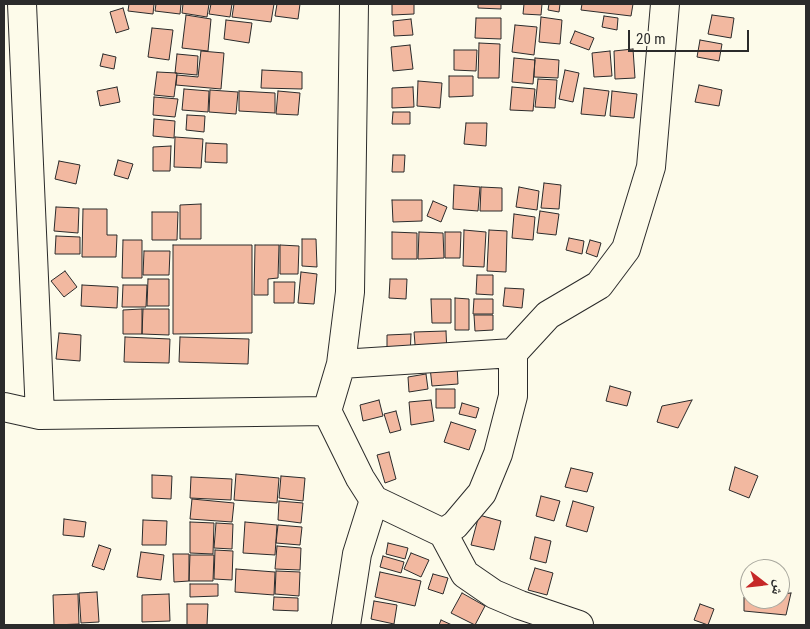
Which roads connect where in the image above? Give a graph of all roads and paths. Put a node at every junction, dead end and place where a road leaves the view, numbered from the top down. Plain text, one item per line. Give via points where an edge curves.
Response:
1 (22, 4) edge
2 (354, 4) edge
3 (665, 4) edge
4 (513, 353) junction
5 (341, 364) junction
6 (4, 407) edge
7 (327, 411) junction
8 (40, 415) junction
9 (374, 500) junction
10 (443, 533) junction
11 (346, 625) edge
12 (579, 625) edge

1 - 8 street
2 - 5 street via 350,292
3 - 4 street via 651,168 626,249 599,285 548,315
4 - 5 street
4 - 10 street via 513,396 498,454 482,492 455,526
5 - 7 street
6 - 8 street
7 - 8 street
7 - 9 street
9 - 10 street
9 - 11 street via 358,554
10 - 12 street via 465,574 487,589 520,605

